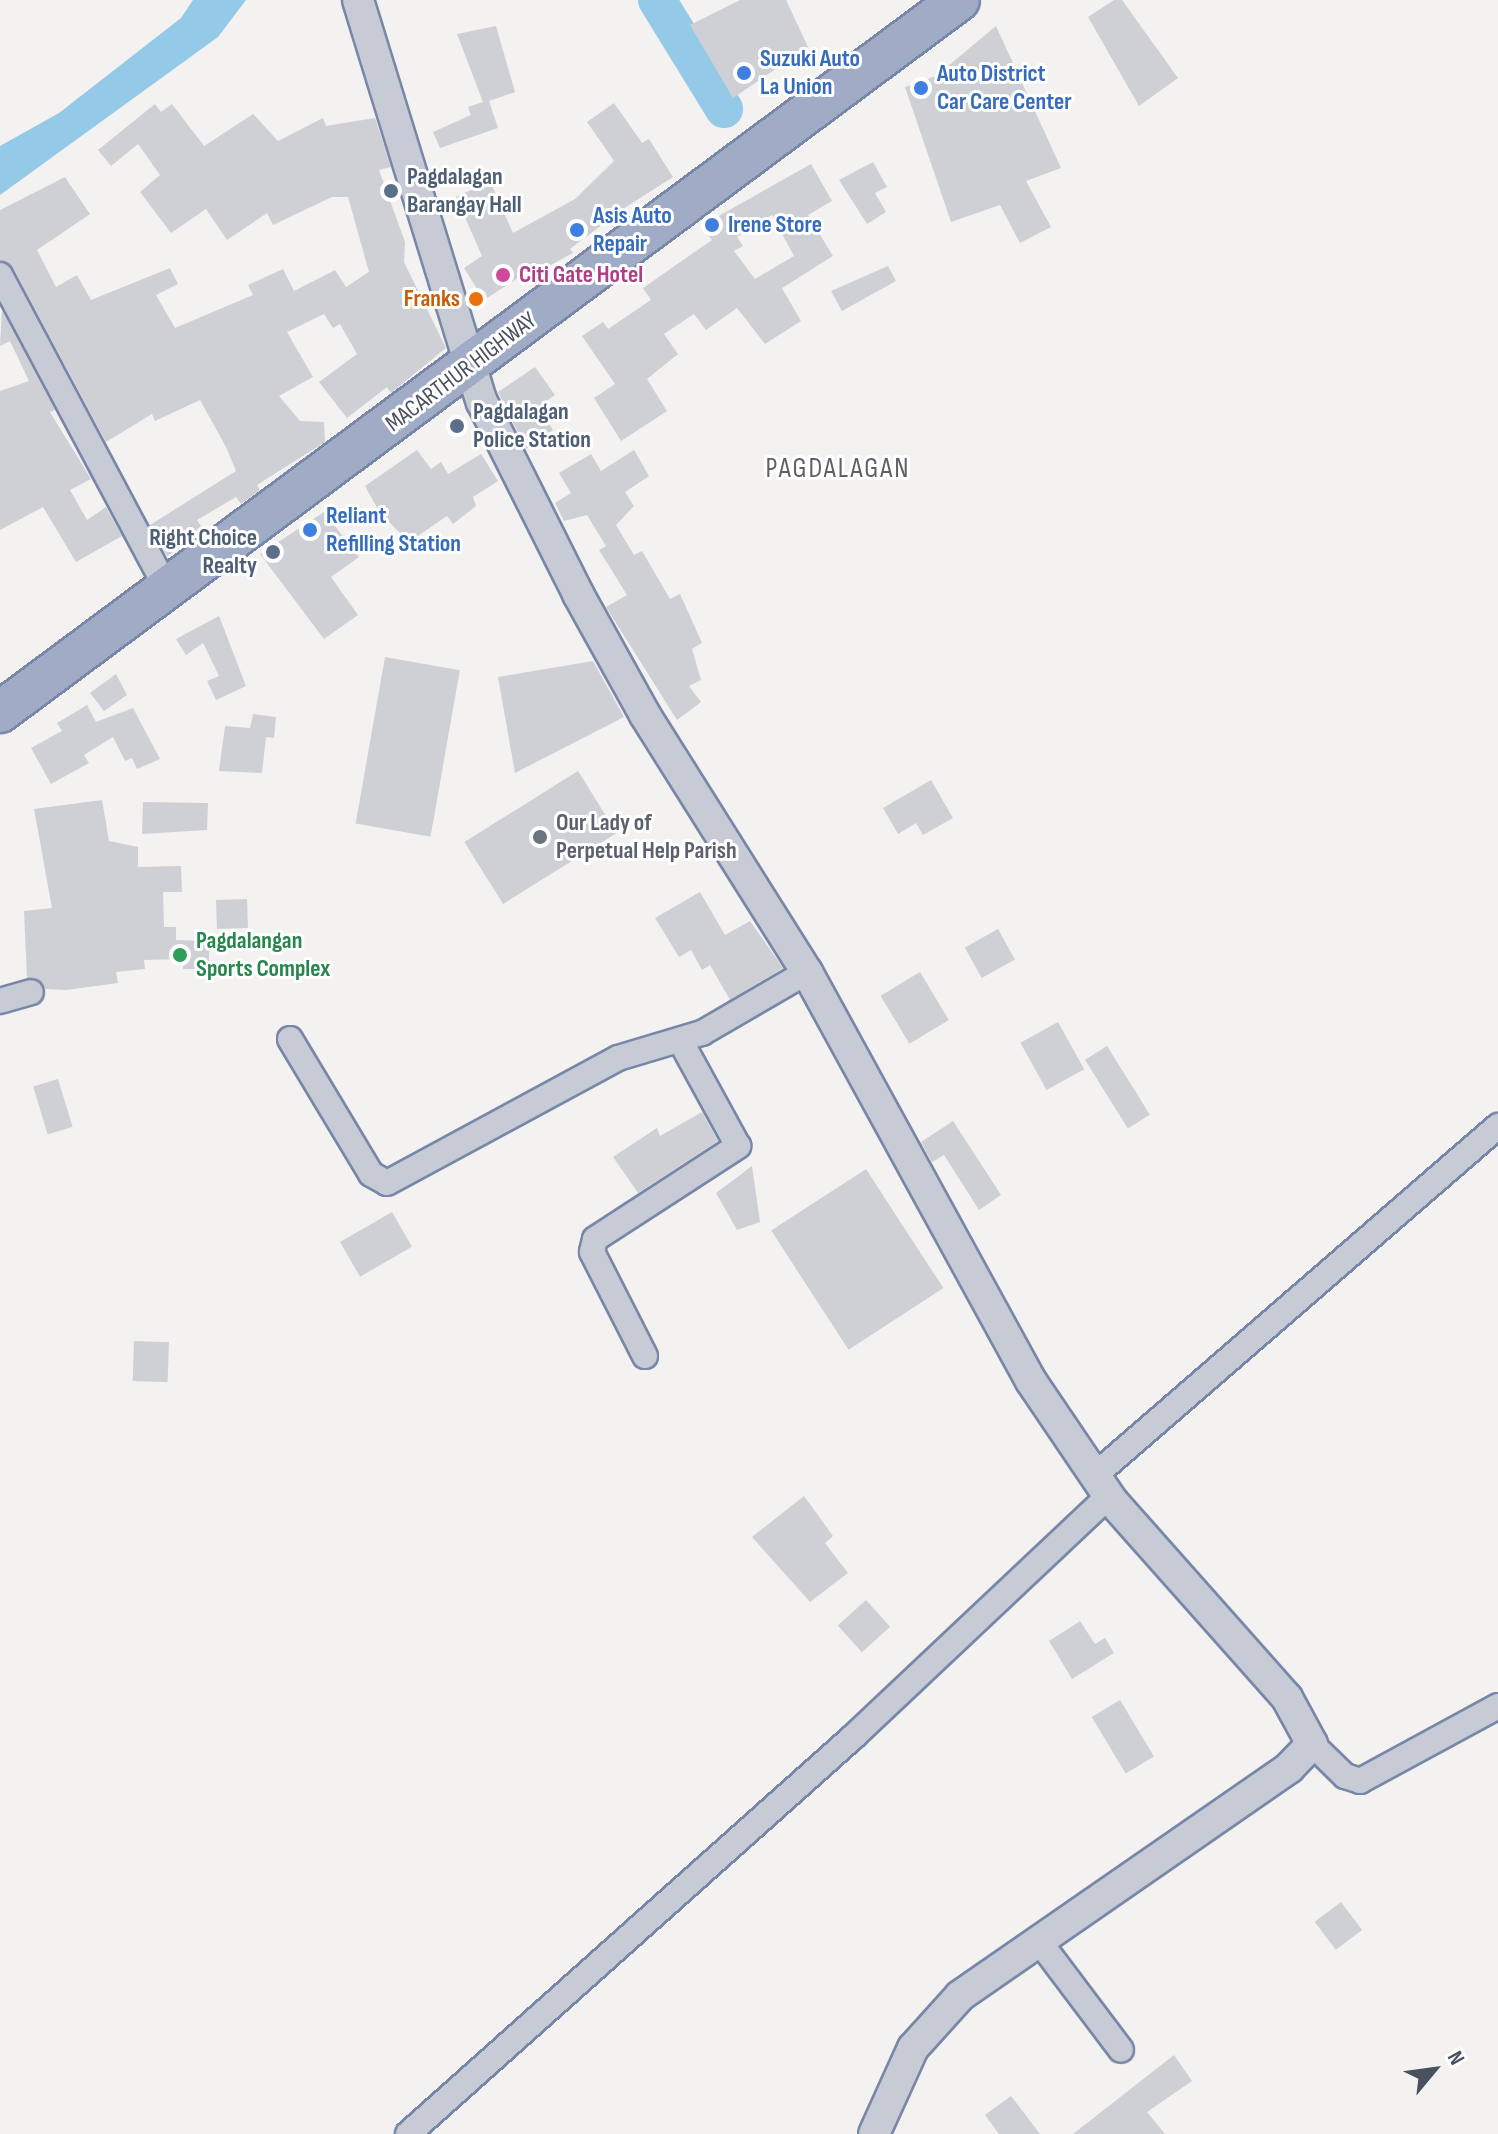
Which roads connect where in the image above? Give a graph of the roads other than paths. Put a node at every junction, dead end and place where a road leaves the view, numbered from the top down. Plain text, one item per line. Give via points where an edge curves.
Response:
1 (358, 0) edge
2 (959, 0) edge
3 (0, 275) edge
4 (469, 365) junction
5 (168, 591) junction
6 (0, 712) edge
7 (807, 972) junction
8 (31, 992) dead end
9 (0, 1001) edge
10 (290, 1039) dead end
11 (680, 1040) junction
12 (1498, 1126) edge
13 (645, 1356) dead end
14 (1102, 1486) junction
15 (1498, 1706) edge
16 (1312, 1744) junction
17 (1039, 1941) junction
18 (1121, 2050) dead end
19 (408, 2134) edge
20 (874, 2134) edge

1 - 4 street
2 - 4 highway, MACARTHUR HIGHWAY
3 - 5 street
4 - 5 highway, MACARTHUR HIGHWAY
4 - 7 street via 499,440 645,715
5 - 6 highway, MACARTHUR HIGHWAY
7 - 11 street
7 - 14 street via 1031,1381
8 - 9 street
10 - 11 street via 371,1174 387,1183 618,1058
11 - 13 street via 738,1146 595,1239 592,1252
12 - 14 street
14 - 16 street via 1279,1688
14 - 19 street via 854,1736
15 - 16 street via 1360,1781 1345,1776
16 - 17 street via 1289,1768
17 - 18 street
17 - 20 street via 960,1996 930,2028 913,2048

